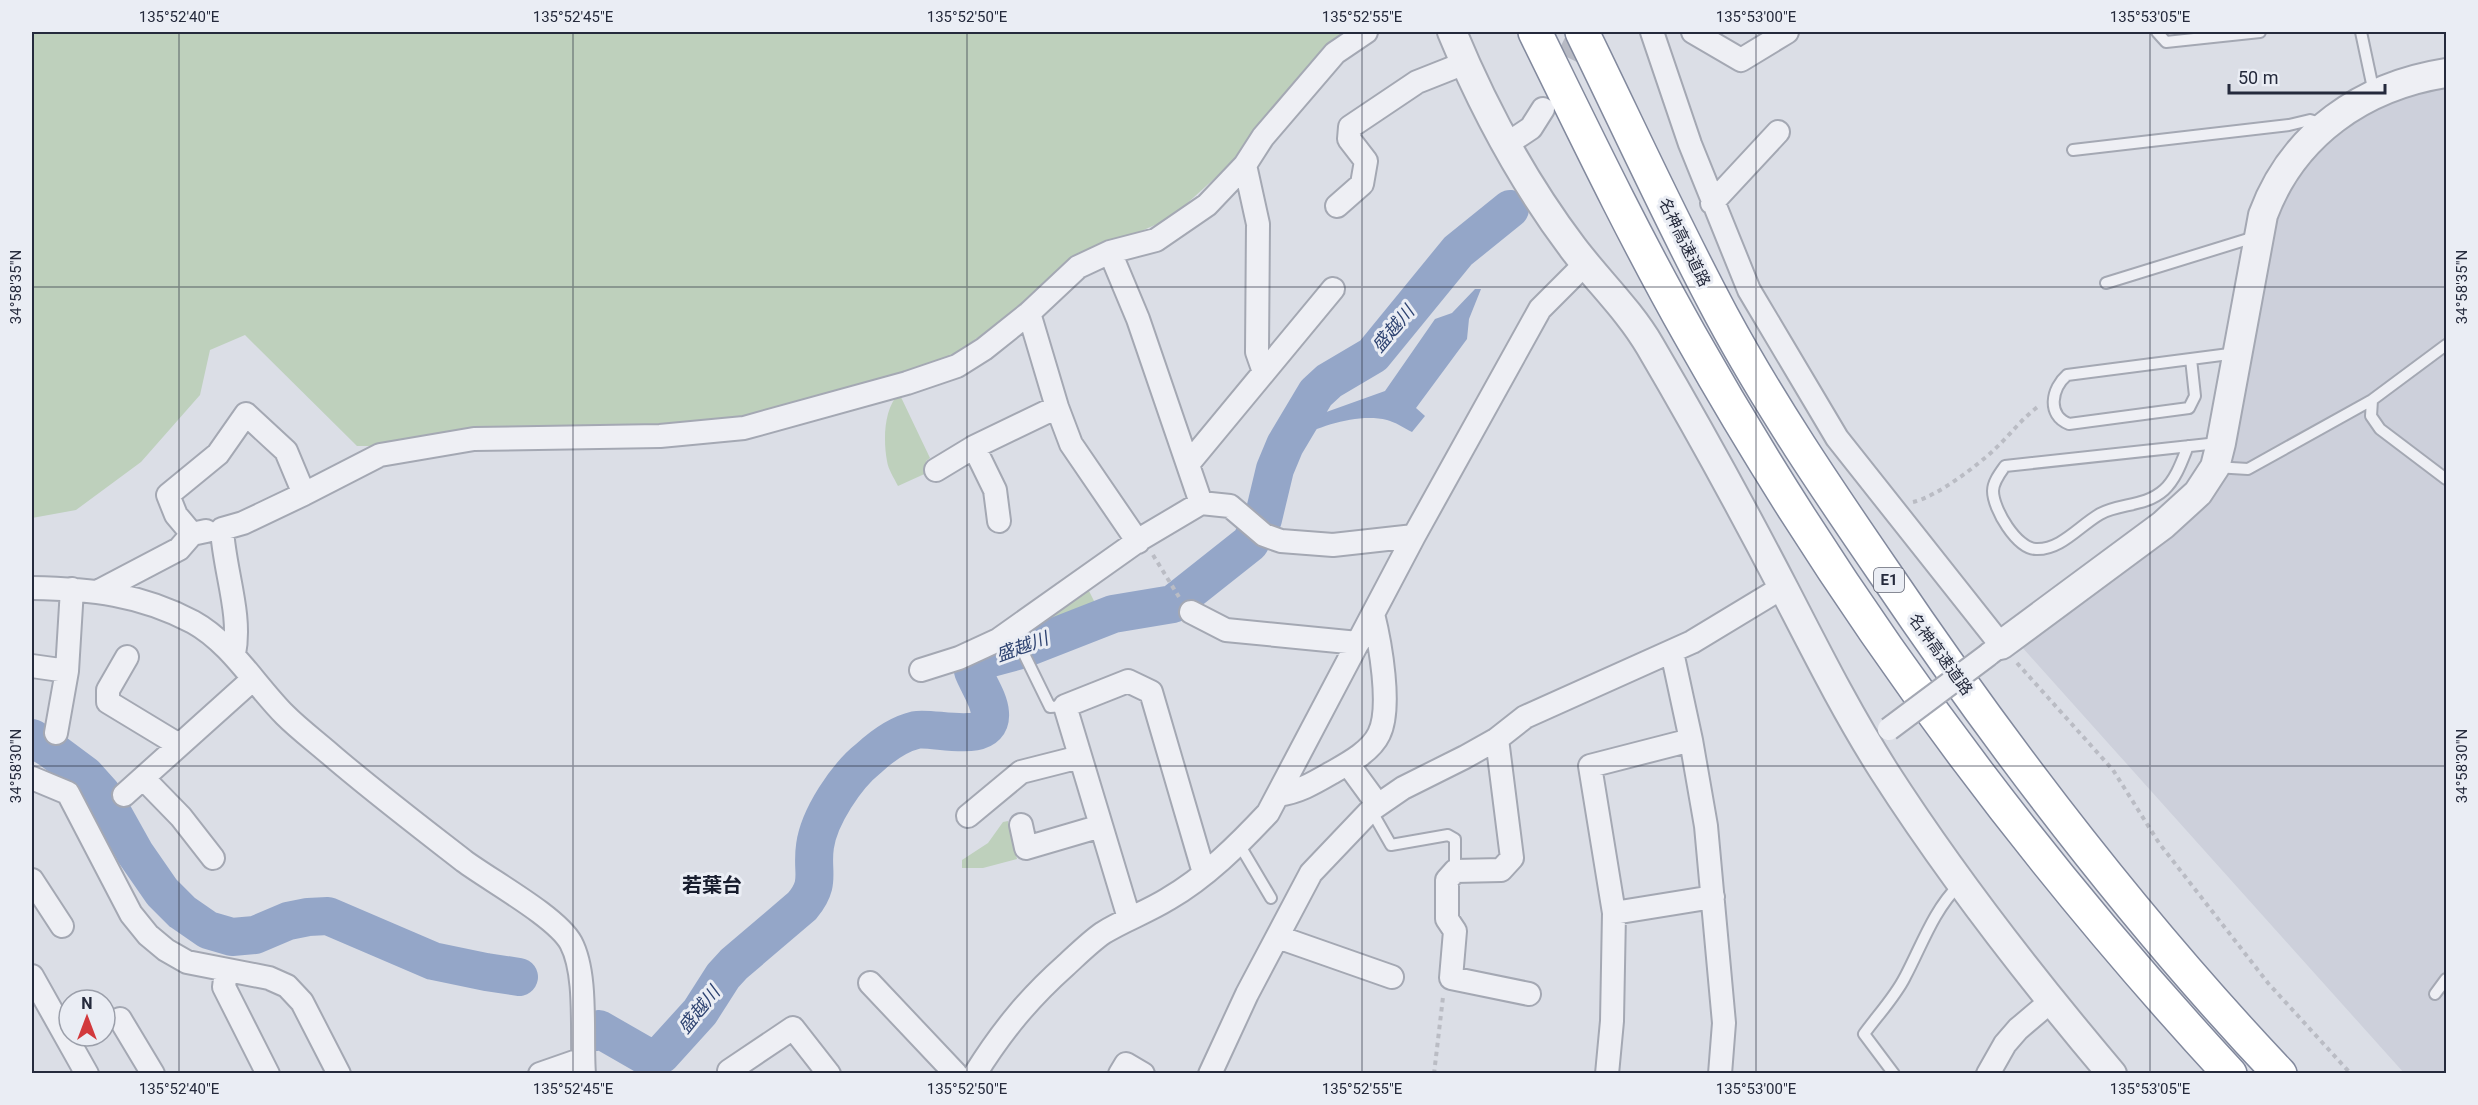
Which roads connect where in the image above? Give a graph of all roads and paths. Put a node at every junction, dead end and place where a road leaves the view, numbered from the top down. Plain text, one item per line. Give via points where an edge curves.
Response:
1 (1366, 32) edge
2 (1452, 32) edge
3 (1535, 32) edge
4 (1582, 32) edge
5 (1652, 32) edge
6 (1693, 32) edge
7 (1787, 32) edge
8 (2157, 32) edge
9 (2260, 32) edge
10 (2361, 32) edge
11 (1465, 63) junction
12 (2446, 73) edge
13 (2374, 94) junction
14 (1543, 109) tunnel mouth
15 (2325, 124) junction
16 (1778, 132) dead end
17 (1507, 144) junction
18 (2073, 150) dead end
19 (1245, 165) junction
20 (1712, 203) junction
21 (1337, 206) dead end
22 (2258, 236) junction
23 (1110, 252) junction
24 (1586, 264) junction
25 (2106, 284) dead end
26 (1333, 289) dead end
27 (1029, 313) junction
28 (2446, 345) edge
29 (2237, 353) junction
30 (2191, 359) junction
31 (1264, 372) junction
32 (2054, 396) junction
33 (2372, 400) junction
34 (1057, 407) junction
35 (2188, 446) junction
36 (974, 447) junction
37 (2218, 455) junction
38 (1189, 463) junction
39 (936, 470) dead end
40 (2446, 479) edge
41 (304, 494) junction
42 (1201, 502) junction
43 (1892, 507) junction
44 (999, 521) dead end
45 (222, 529) junction
46 (192, 534) junction
47 (1414, 536) junction
48 (1140, 540) junction
49 (1783, 587) junction
50 (32, 588) edge
51 (72, 589) junction
52 (99, 591) junction
53 (1175, 591) dead end
54 (1191, 612) dead end
55 (1373, 614) junction
56 (1358, 643) junction
57 (1995, 650) junction
58 (1672, 652) junction
59 (234, 654) junction
60 (1025, 656) dead end
61 (128, 657) dead end
62 (32, 666) edge
63 (67, 670) junction
64 (921, 670) dead end
65 (252, 680) junction
66 (1065, 706) junction
67 (56, 733) dead end
68 (1879, 737) junction
69 (1497, 739) junction
70 (1691, 740) junction
71 (179, 745) junction
72 (1080, 758) junction
73 (1348, 764) junction
74 (32, 778) edge
75 (143, 778) junction
76 (124, 795) dead end
77 (1278, 795) junction
78 (1374, 808) junction
79 (968, 816) dead end
80 (1021, 825) dead end
81 (1101, 826) junction
82 (1239, 844) junction
83 (213, 858) dead end
84 (1455, 871) junction
85 (1204, 873) junction
86 (32, 880) edge
87 (1960, 883) junction
88 (1713, 897) junction
89 (1271, 898) dead end
90 (1614, 913) junction
91 (1129, 918) junction
92 (62, 926) dead end
93 (1278, 937) junction
94 (226, 971) junction
95 (32, 976) edge
96 (1392, 976) dead end
97 (1451, 978) junction
98 (2446, 979) edge
99 (870, 983) dead end
100 (1529, 994) dead end
101 (2436, 994) dead end
102 (2051, 1001) junction
103 (120, 1019) dead end
104 (584, 1066) edge
105 (87, 1074) edge
106 (153, 1074) edge
107 (268, 1074) edge
108 (339, 1074) edge
109 (540, 1074) edge
110 (731, 1074) edge
111 (829, 1074) edge
112 (956, 1074) edge
113 (975, 1074) edge
114 (1120, 1074) edge
115 (1143, 1074) edge
116 (1210, 1074) edge
117 (1434, 1074) edge
118 (1607, 1074) edge
119 (1720, 1074) edge
120 (1894, 1074) edge
121 (1988, 1074) edge
122 (2112, 1074) edge
123 (2230, 1074) edge
124 (2280, 1074) edge
125 (2351, 1074) edge

1 - 19 street via 1335,53 1263,136
2 - 11 street
3 - 123 highway, E1 via 1607,181 1691,336 1778,483 1908,680 2152,990
4 - 124 highway, 名神高速道路 / E1 via 1722,317 1810,464 1940,655 2073,831 2155,933
5 - 20 street
6 - 7 street via 1741,60
8 - 9 lane via 2166,42
10 - 13 lane
11 - 17 street
11 - 21 street via 1417,82 1350,127 1349,139 1366,161 1362,184
12 - 13 street
13 - 15 street
14 - 17 street via 1530,128
15 - 18 lane via 2310,120
15 - 22 street via 2303,146 2271,192
16 - 20 street
17 - 24 street
19 - 23 street via 1207,205 1156,240
19 - 31 street via 1258,224 1257,352
20 - 43 street via 1749,290 1837,438
22 - 25 lane
22 - 29 street
23 - 27 street via 1078,267
23 - 38 street
24 - 47 street via 1540,309
24 - 49 street via 1648,342
26 - 31 street
27 - 34 street
27 - 41 street via 957,366 744,428 660,436 474,439 380,455
28 - 33 lane
29 - 30 lane
29 - 37 street
30 - 32 lane via 2067,375 2058,383
30 - 32 lane via 2195,396 2189,408 2069,424 2055,411
31 - 38 street
32 - 43 path via 2028,414 1995,450 1929,498
33 - 37 lane via 2248,470
33 - 40 lane via 2371,416 2380,429
34 - 36 street
34 - 48 street via 1071,444
35 - 35 lane via 2005,466 1993,489 1996,510 2024,547 2051,548 2102,513 2151,500 2178,471
35 - 37 lane
36 - 39 street
36 - 44 street via 995,490
37 - 57 street via 2186,507
38 - 42 street
41 - 45 street
41 - 46 street via 286,452 246,414 218,454 168,495 176,515
42 - 47 street via 1230,506 1258,530 1281,541 1333,545
42 - 48 street
43 - 57 street
45 - 46 street
45 - 59 street via 238,636
46 - 52 street via 179,549
47 - 55 street
48 - 53 path
48 - 64 street via 998,640
49 - 58 street
49 - 68 street via 1825,669
50 - 51 street
51 - 52 street
51 - 63 street
52 - 59 street via 155,604 196,624
54 - 56 street via 1226,630
55 - 56 street
55 - 73 street via 1382,657 1384,709 1379,734
56 - 77 street
57 - 68 street, bridge
57 - 125 path via 2113,770 2159,843 2261,974
58 - 69 street via 1525,717
58 - 70 street
59 - 65 street
60 - 66 lane via 1050,707
61 - 71 street via 108,690 108,702
62 - 63 street
63 - 67 street
65 - 71 street
65 - 104 street via 286,716 359,778 559,928 577,961 582,990
66 - 72 street
66 - 85 street via 1128,681 1151,692
68 - 87 street via 1882,769
69 - 78 street via 1403,788
69 - 84 street via 1512,858 1501,870
70 - 88 street
70 - 90 street via 1590,766
71 - 75 street
72 - 79 street via 1021,772
72 - 81 street
73 - 77 street via 1306,788
73 - 78 street
74 - 94 street via 68,793 131,914 148,935 187,962
75 - 76 street
75 - 83 street via 182,817
77 - 82 street via 1268,813
78 - 84 lane via 1391,845 1448,835 1455,839
78 - 93 street via 1311,873
80 - 81 street via 1026,848
81 - 91 street
82 - 85 street
82 - 89 lane
84 - 97 street via 1447,880 1447,919 1455,931
85 - 91 street via 1168,899
86 - 92 street
87 - 102 street
87 - 120 lane via 1919,945 1905,979 1864,1034
88 - 90 street
88 - 119 street via 1724,1023
90 - 118 street
91 - 113 street via 1102,934 1032,996
93 - 96 street
93 - 116 street via 1246,994
94 - 107 street via 224,987
94 - 108 street via 269,978 287,986 302,1002
95 - 105 street
97 - 100 street
97 - 117 path via 1444,992
98 - 101 lane
99 - 112 street
102 - 121 street via 2012,1036
102 - 122 street
103 - 106 street
104 - 109 street
110 - 111 street via 729,1071 793,1028
114 - 115 street via 1126,1064

